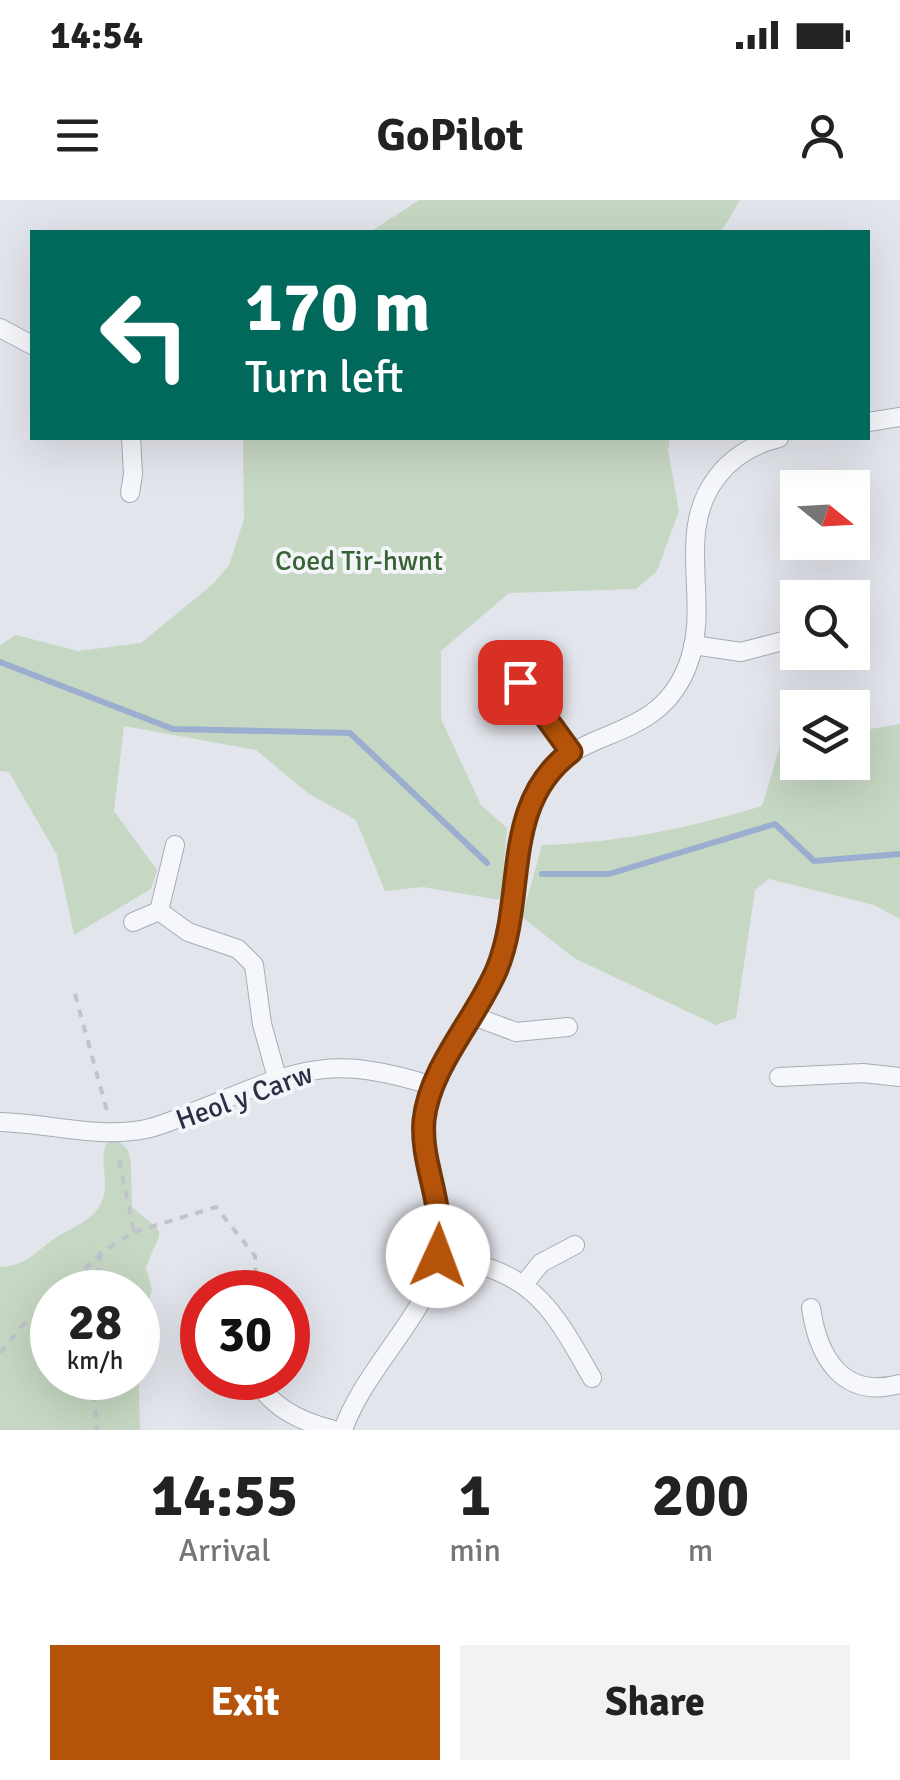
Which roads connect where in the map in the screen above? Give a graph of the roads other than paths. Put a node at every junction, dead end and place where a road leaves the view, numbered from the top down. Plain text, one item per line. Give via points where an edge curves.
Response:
1 (0, 328) edge
2 (30, 344) edge
3 (900, 416) edge
4 (870, 422) edge
5 (132, 440) edge
6 (774, 440) edge
7 (130, 492) dead end
8 (780, 642) edge
9 (694, 645) junction
10 (520, 682) dead end
11 (571, 752) junction
12 (175, 845) dead end
13 (159, 912) junction
14 (133, 922) dead end
15 (473, 1016) junction
16 (568, 1028) dead end
17 (780, 1077) dead end
18 (276, 1078) junction
19 (900, 1078) edge
20 (433, 1086) junction
21 (0, 1122) edge
22 (575, 1245) dead end
23 (438, 1256) junction
24 (524, 1284) junction
25 (812, 1308) dead end
26 (592, 1378) dead end
27 (900, 1384) edge
28 (272, 1400) edge
29 (334, 1430) edge
30 (343, 1430) edge

1 - 2 street
3 - 4 street
5 - 7 street
6 - 9 street via 736,457 700,504 692,542
8 - 9 street via 741,652
9 - 11 street via 679,684 655,712
10 - 11 lane
11 - 15 street via 528,804 506,940
12 - 13 street
13 - 14 street
13 - 18 street via 188,932 238,949 254,965
15 - 16 street via 516,1032
15 - 20 street
17 - 19 street
18 - 20 street, Heol y Carw via 350,1067
18 - 21 street, Heol y Carw via 166,1124 113,1132
20 - 23 street via 424,1132 439,1200
22 - 24 street via 541,1263
23 - 24 street via 491,1267
23 - 30 street via 429,1286 364,1382
24 - 26 street via 557,1318
25 - 27 street via 816,1340 838,1372 870,1387
28 - 29 street

